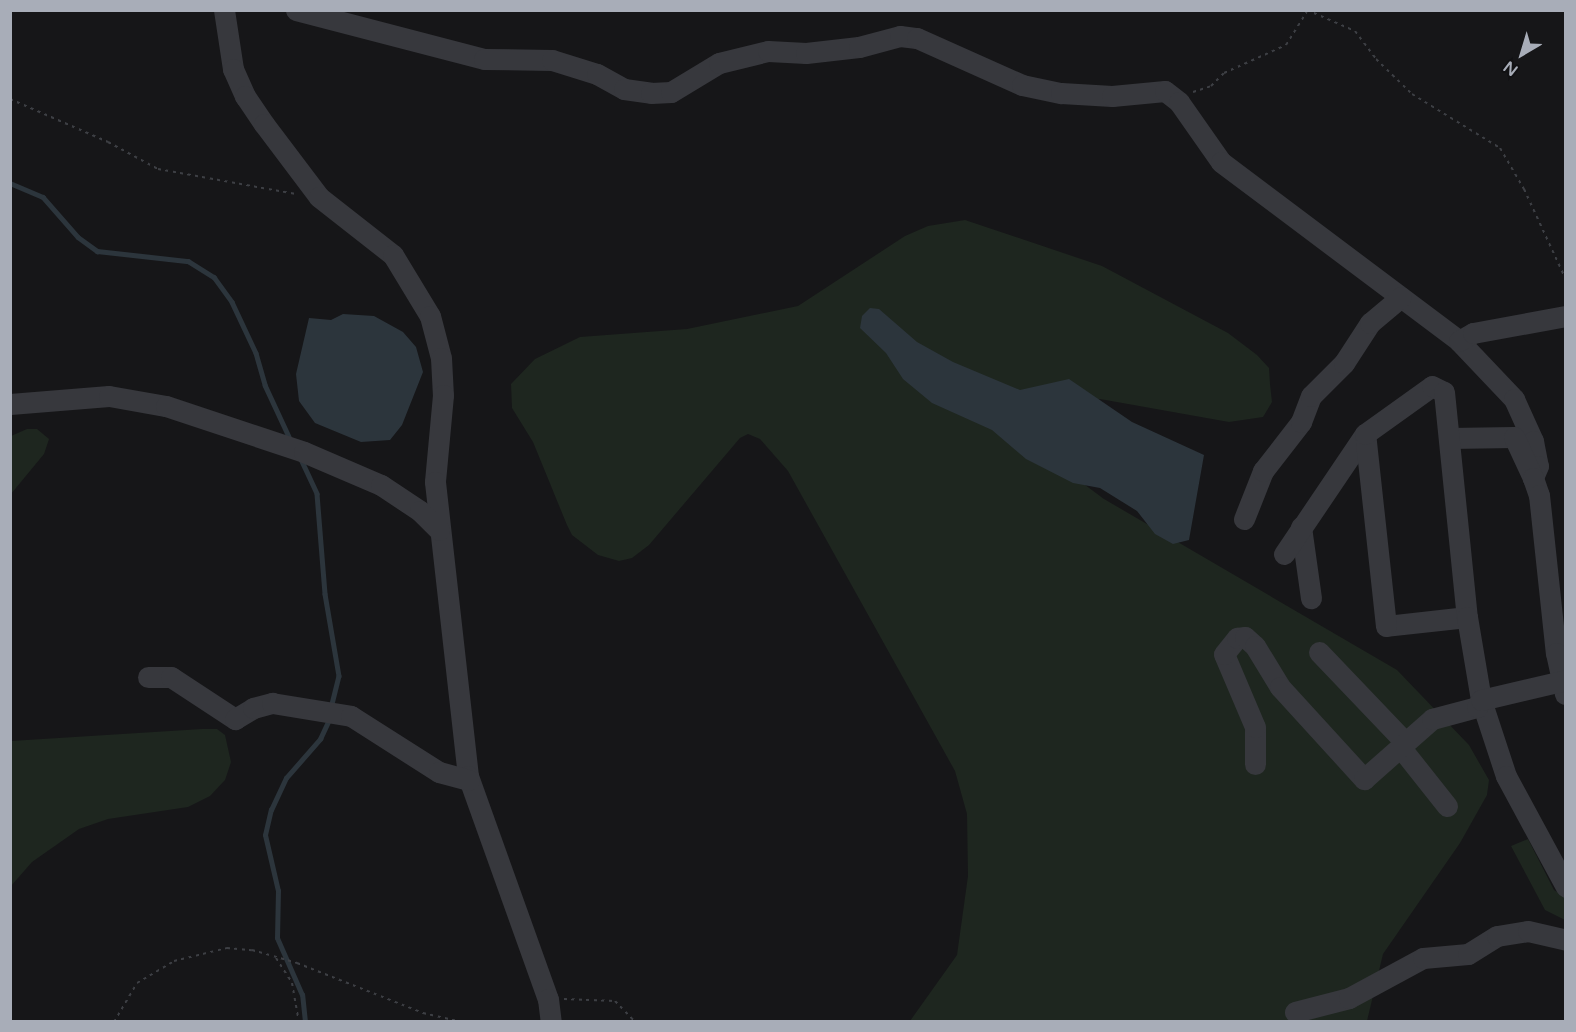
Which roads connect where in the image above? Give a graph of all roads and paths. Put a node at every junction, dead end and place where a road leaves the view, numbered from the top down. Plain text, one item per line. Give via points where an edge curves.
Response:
1 (224, 10) edge
2 (296, 10) edge
3 (1307, 11) edge
4 (1173, 98) junction
5 (10, 99) edge
6 (319, 197) junction
7 (1566, 280) edge
8 (1401, 297) junction
9 (1566, 316) edge
10 (1460, 341) junction
11 (10, 404) edge
12 (1365, 434) junction
13 (1450, 438) junction
14 (1533, 478) junction
15 (1244, 519) dead end
16 (1301, 527) junction
17 (439, 530) junction
18 (1284, 554) dead end
19 (1311, 598) dead end
20 (1467, 617) junction
21 (1319, 652) dead end
22 (148, 677) dead end
23 (1564, 686) edge
24 (1481, 700) junction
25 (1403, 745) junction
26 (1255, 764) dead end
27 (469, 780) junction
28 (1446, 806) dead end
29 (1566, 887) edge
30 (1566, 940) edge
31 (276, 958) junction
32 (548, 999) junction
33 (1295, 1012) dead end
34 (114, 1022) edge
35 (299, 1022) edge
36 (462, 1022) edge
37 (551, 1022) edge
38 (635, 1022) edge

1 - 6 street via 233,69 245,96
2 - 4 street via 484,59 552,60 597,74 624,89 651,93 671,92 719,63 768,51 806,53 859,47 900,36 917,38 1022,85 1061,93 1112,96 1165,91
3 - 4 path via 1286,45 1271,55 1224,73 1211,86
3 - 7 path via 1355,31 1376,59 1412,94 1500,148 1524,189
4 - 8 street via 1221,162
5 - 6 path via 82,129 158,169
6 - 17 street via 393,255 430,316 441,358 443,394 435,482
8 - 10 street
8 - 15 street via 1370,323 1344,363 1311,396 1300,423 1263,471
9 - 10 street via 1494,328
10 - 14 street via 1514,399 1533,441 1538,466
11 - 17 street via 109,396 166,406 304,452 381,485 420,511
12 - 13 street via 1432,386 1444,392
12 - 16 street
12 - 20 street via 1386,626
13 - 14 street via 1514,437
13 - 20 street
14 - 23 street via 1539,495 1548,596
16 - 18 street
16 - 19 street
17 - 27 street
20 - 24 street
21 - 25 street
22 - 27 street via 171,677 235,719 272,703 351,716 439,772
23 - 24 street
24 - 25 street via 1477,707 1432,719
24 - 29 street via 1506,776 1555,874
25 - 26 street via 1364,779 1280,687 1245,637 1237,638 1224,654 1255,727
25 - 28 street
27 - 32 street
30 - 33 street via 1528,931 1497,936 1468,954 1423,958 1349,998
31 - 34 path via 227,948 174,961 137,983
31 - 35 path via 292,983
31 - 36 path via 423,1013
32 - 37 street
32 - 38 path via 615,1001

